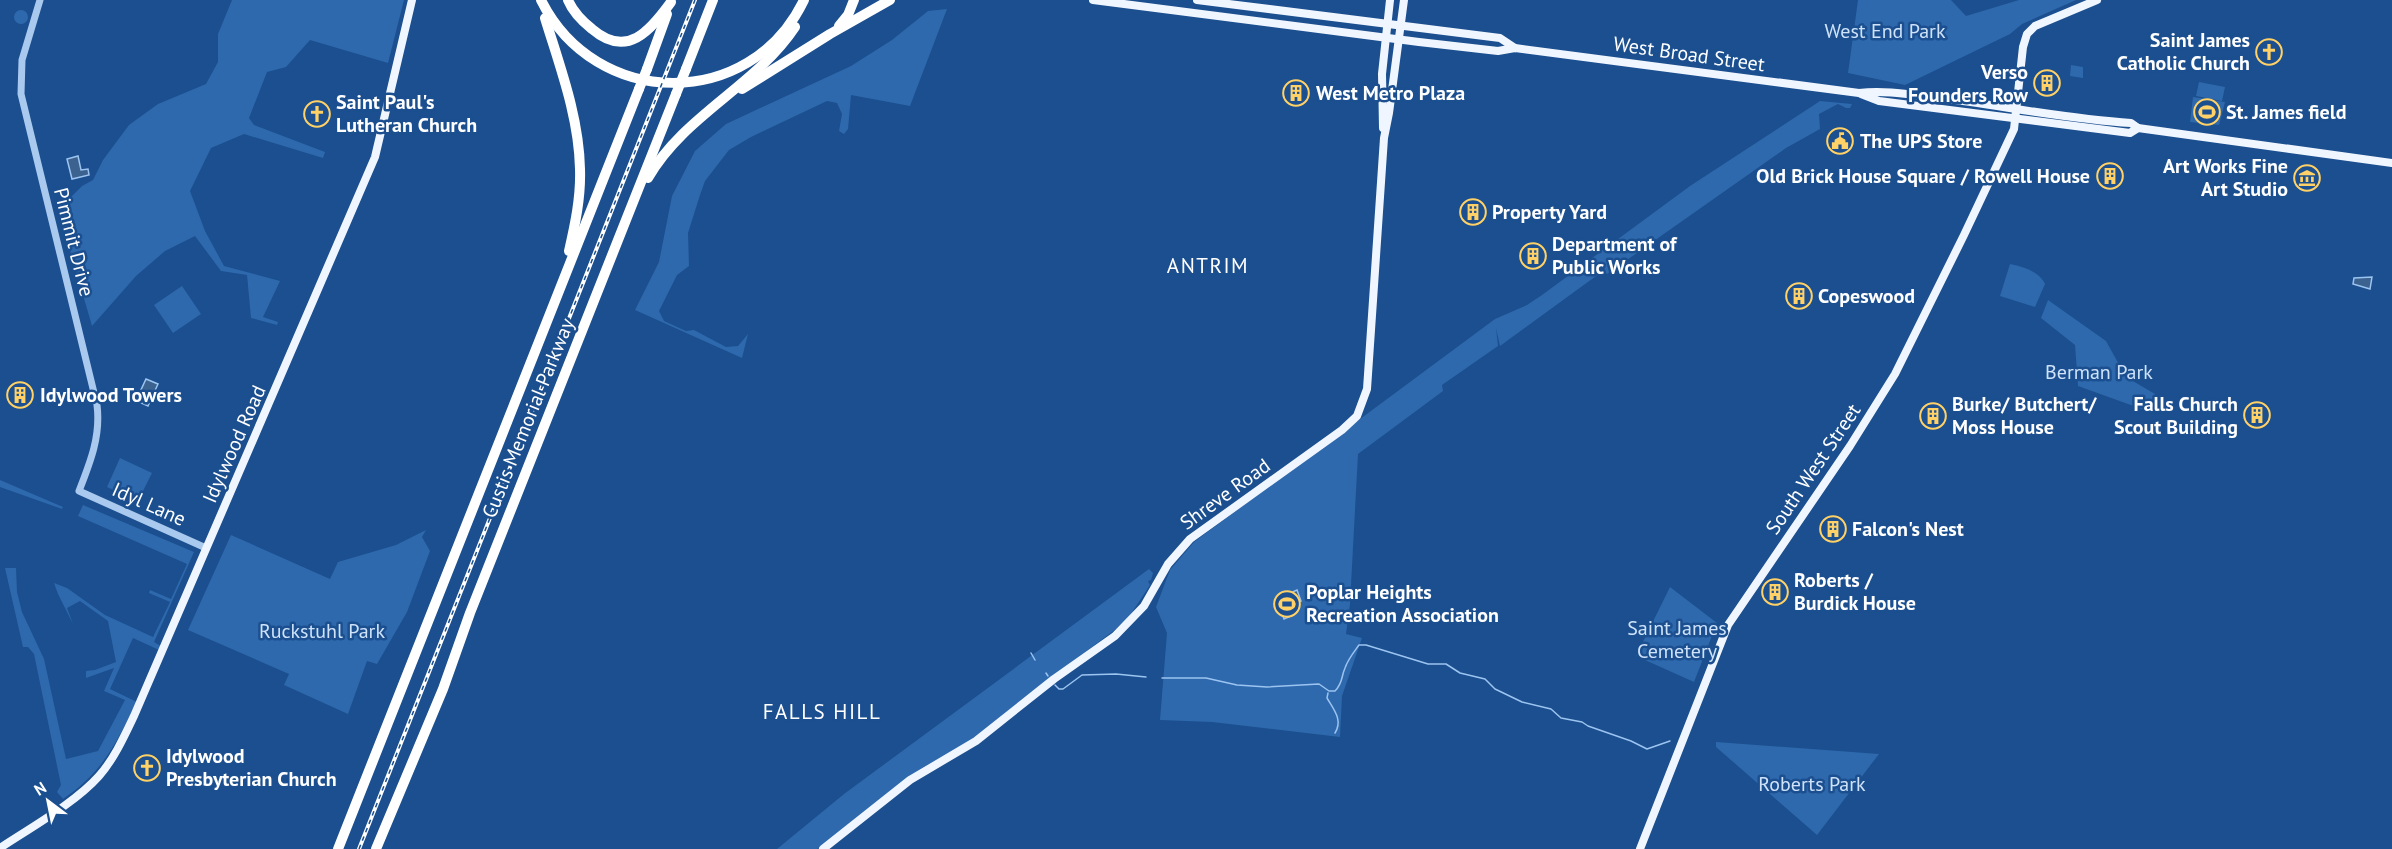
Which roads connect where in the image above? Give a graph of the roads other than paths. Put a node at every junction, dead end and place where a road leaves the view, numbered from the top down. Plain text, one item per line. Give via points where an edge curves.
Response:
1 (40, 0) edge
2 (412, 0) edge
3 (540, 0) edge
4 (568, 0) edge
5 (713, 0) edge
6 (805, 0) edge
7 (854, 0) edge
8 (890, 0) edge
9 (1093, 0) edge
10 (1197, 0) edge
11 (1390, 0) edge
12 (1404, 0) edge
13 (2097, 0) edge
14 (671, 1) edge
15 (1388, 23) junction
16 (1401, 25) junction
17 (830, 34) junction
18 (1385, 38) junction
19 (1399, 40) junction
20 (1515, 48) junction
21 (1859, 93) junction
22 (2016, 109) junction
23 (701, 116) junction
24 (2015, 119) junction
25 (2138, 128) junction
26 (1384, 138) junction
27 (2392, 163) edge
28 (622, 229) junction
29 (561, 288) junction
30 (79, 491) joint
31 (206, 548) junction
32 (0, 848) edge
33 (338, 849) edge
34 (375, 849) edge
35 (823, 849) edge
36 (1640, 849) edge

1 - 30 street, Pimmit Drive via 22,60 21,94 97,405 96,444
2 - 31 main road, Idylwood Road via 376,155
3 - 6 highway via 557,29 593,60 626,75 667,83 710,78 750,61 784,31
3 - 29 highway via 570,102 579,150 578,203
4 - 14 highway via 579,18 594,31 619,42 648,32
5 - 28 highway, Custis Memorial Parkway, bridge
6 - 23 highway via 797,24 786,40
7 - 17 highway via 843,22
8 - 17 highway
9 - 18 main road, West Broad Street
10 - 15 main road, West Broad Street
11 - 15 main road, Shreve Road
12 - 16 main road, Shreve Road
13 - 22 main road, South West Street via 2035,26 2027,34
14 - 29 highway, Custis Memorial Parkway, bridge
15 - 16 main road, West Broad Street
15 - 18 main road, Shreve Road
16 - 19 main road, Shreve Road
16 - 20 main road, West Broad Street via 1500,38
17 - 23 highway
18 - 19 main road, West Broad Street
18 - 26 main road, Shreve Road via 1381,110
19 - 20 main road, West Broad Street via 1498,51
19 - 26 main road, Shreve Road
20 - 21 main road, West Broad Street
21 - 22 main road, West Broad Street via 1879,91
21 - 24 main road, West Broad Street via 1878,101
22 - 24 main road, South West Street
22 - 25 main road, West Broad Street via 2131,123
23 - 28 highway via 676,138 656,165
24 - 25 main road, West Broad Street via 2130,133
24 - 36 main road, South West Street via 1964,235 1895,374 1728,625
25 - 27 main road, West Broad Street
26 - 35 main road, Shreve Road via 1367,389 1352,422 1190,539 1168,564 1144,606 1114,636 976,741 910,780
28 - 34 highway, Custis Memorial Parkway via 443,689
29 - 33 highway, Custis Memorial Parkway
30 - 31 street, Idyl Lane
31 - 32 main road, Idylwood Road via 152,678 107,766 86,788

